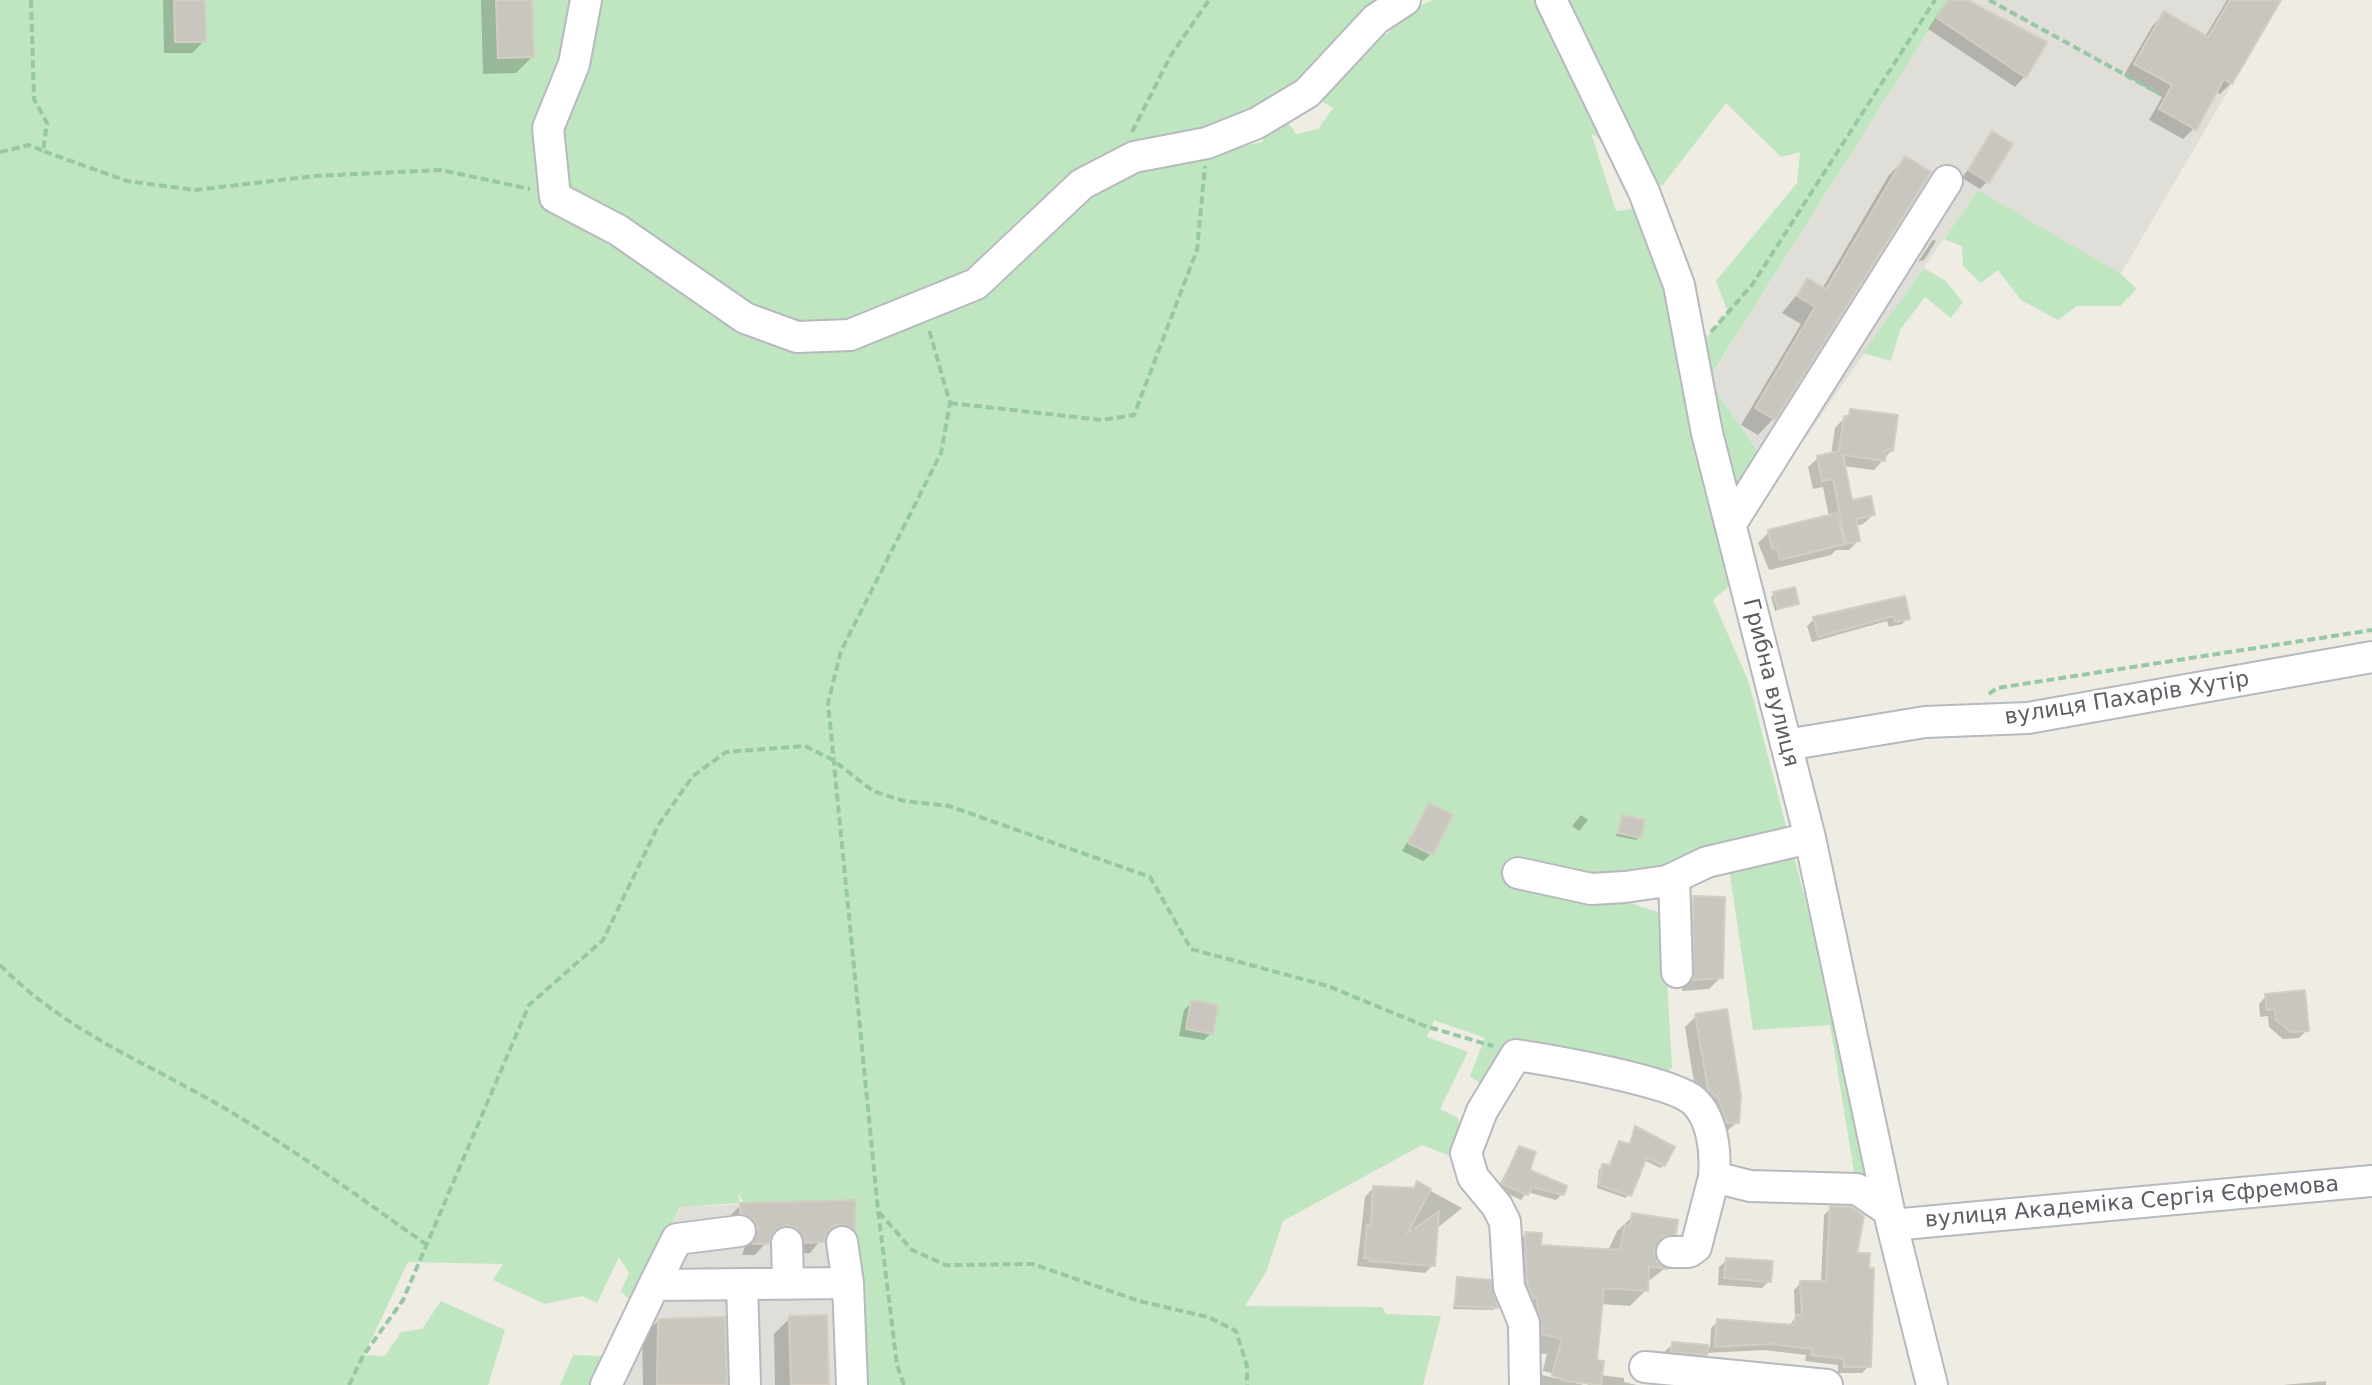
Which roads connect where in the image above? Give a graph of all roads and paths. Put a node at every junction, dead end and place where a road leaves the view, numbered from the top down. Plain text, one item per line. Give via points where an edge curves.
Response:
1 (31, 0) edge
2 (586, 0) edge
3 (1209, 0) edge
4 (1405, 0) edge
5 (1551, 0) edge
6 (1935, 0) edge
7 (1989, 0) edge
8 (2160, 94) dead end
9 (1207, 143) junction
10 (43, 151) junction
11 (0, 152) edge
12 (1118, 165) junction
13 (1947, 181) dead end
14 (555, 197) junction
15 (923, 308) junction
16 (1692, 355) junction
17 (950, 403) junction
18 (1732, 522) junction
19 (2372, 630) edge
20 (2372, 657) edge
21 (1987, 696) dead end
22 (1786, 745) junction
23 (833, 760) junction
24 (1810, 838) junction
25 (1518, 873) dead end
26 (1674, 878) junction
27 (0, 965) edge
28 (1677, 972) dead end
29 (1516, 1055) junction
30 (1879, 1167) junction
31 (1714, 1177) junction
32 (2372, 1181) edge
33 (1857, 1189) junction
34 (878, 1210) junction
35 (1890, 1218) junction
36 (740, 1231) dead end
37 (842, 1242) dead end
38 (787, 1243) dead end
39 (427, 1245) junction
40 (1672, 1252) dead end
41 (848, 1283) junction
42 (742, 1284) junction
43 (788, 1284) junction
44 (654, 1285) junction
45 (1645, 1367) dead end
46 (349, 1385) edge
47 (606, 1385) edge
48 (745, 1385) edge
49 (852, 1385) edge
50 (904, 1385) edge
51 (1247, 1385) edge
52 (1525, 1385) edge
53 (1827, 1385) edge
54 (1932, 1385) edge

1 - 10 path via 34,99 47,123
2 - 14 street via 574,64 548,128
3 - 12 path via 1171,55
4 - 9 street via 1376,19 1307,93 1257,123
5 - 16 street, Грибна вулиця via 1644,192 1679,285
6 - 16 path via 1752,285
7 - 8 path
9 - 12 street
9 - 17 path via 1197,250 1134,415 1102,420
10 - 11 path via 29,145
10 - 14 path via 127,181 195,190 315,176 441,170
12 - 15 street via 1082,184 976,284
13 - 18 street
14 - 15 street via 618,230 745,318 797,337 850,335
15 - 17 path
16 - 18 street, Грибна вулиця
17 - 23 path via 941,453 841,651 828,703
18 - 22 street, Грибна вулиця
19 - 21 path via 1997,688
20 - 22 street, вулиця Пахарів Хутір via 2028,718 1925,722
22 - 24 street, Грибна вулиця
23 - 29 path via 873,791 949,806 1150,877 1191,949 1328,986 1425,1026
23 - 34 path
23 - 39 path via 805,746 726,752 693,776 659,824 603,940 529,1005
24 - 26 street via 1707,862
24 - 30 street, Грибна вулиця
25 - 26 street via 1600,889
26 - 28 street
27 - 39 path via 29,994 102,1045 219,1105
29 - 31 street via 1687,1096 1707,1121
29 - 52 street via 1482,1111 1466,1153 1473,1177 1505,1222 1509,1287 1524,1323
30 - 33 street
30 - 35 street, Грибна вулиця
31 - 33 street via 1750,1186
31 - 40 street via 1696,1247
32 - 35 street, вулиця Академіка Сергія Єфремова
33 - 35 street
34 - 50 path
34 - 51 path via 912,1250 946,1265 1033,1264 1139,1301 1208,1317 1236,1331
35 - 54 street, Грибна вулиця
36 - 44 street via 677,1239
37 - 41 street
38 - 43 street
39 - 46 path via 403,1300
41 - 43 street
41 - 49 street
42 - 43 street
42 - 44 street
42 - 48 street
44 - 47 street
45 - 53 street

